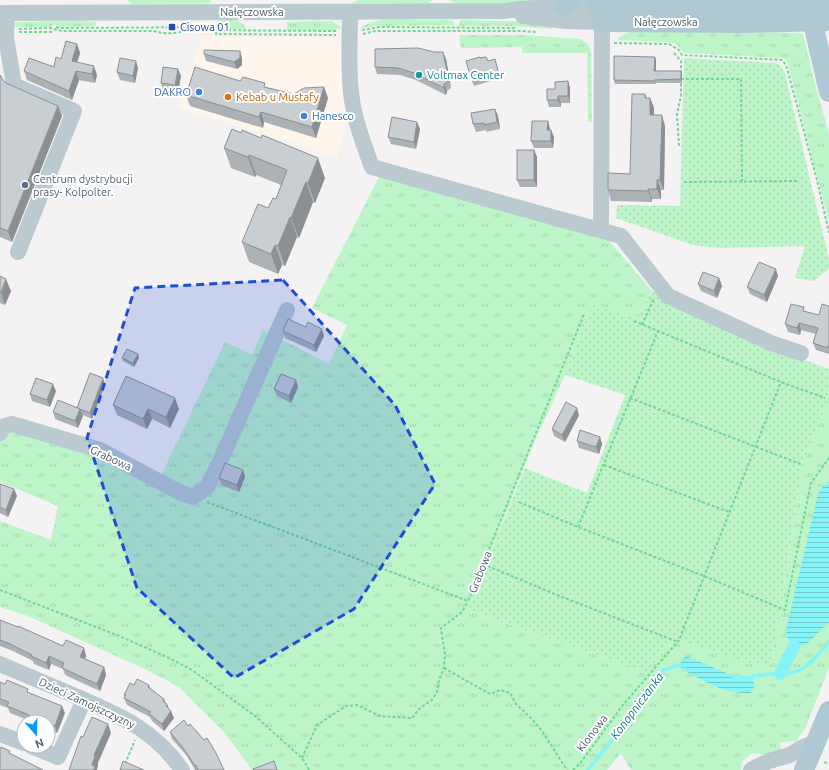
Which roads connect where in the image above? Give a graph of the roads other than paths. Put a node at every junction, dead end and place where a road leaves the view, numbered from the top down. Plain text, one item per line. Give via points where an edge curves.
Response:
1 (808, 0) edge
2 (568, 3) edge
3 (637, 3) edge
4 (829, 5) edge
5 (252, 6) edge
6 (441, 6) edge
7 (600, 7) edge
8 (504, 11) junction
9 (350, 12) junction
10 (3, 13) edge
11 (744, 14) junction
12 (829, 21) edge
13 (829, 92) edge
14 (601, 230) junction
15 (18, 252) dead end
16 (288, 310) dead end
17 (800, 353) dead end
18 (1, 430) edge
19 (0, 664) edge
20 (84, 700) junction
21 (828, 713) edge
22 (0, 734) edge
23 (16, 740) edge
24 (816, 742) junction
25 (51, 754) edge
26 (758, 769) edge
27 (182, 770) edge
28 (804, 770) edge

1 - 13 main road
2 - 7 street, Nałęczowska
2 - 8 street, Nałęczowska
3 - 7 main road, Nałęczowska
3 - 11 main road, Nałęczowska
4 - 11 main road, Nałęczowska, bridge
5 - 9 street, Nałęczowska
5 - 10 street, Nałęczowska
6 - 8 street, Nałęczowska
6 - 9 street, Nałęczowska
7 - 8 street, Nałęczowska via 566,21
7 - 11 main road, Nałęczowska
7 - 14 street
9 - 14 street via 350,76 354,109 359,133 372,167
10 - 15 street via 14,85 74,111
11 - 12 main road, Nałęczowska, bridge
14 - 17 street via 621,236 668,296 771,343
16 - 18 street, Grabowa via 211,480 207,487 193,497 100,450 12,424
19 - 20 street, Dzieci Zamojszczyzny
20 - 25 street via 58,757
20 - 27 street, Dzieci Zamojszczyzny via 140,728 154,738
21 - 24 main road
22 - 23 street
24 - 26 street via 790,755 769,761
24 - 28 main road

